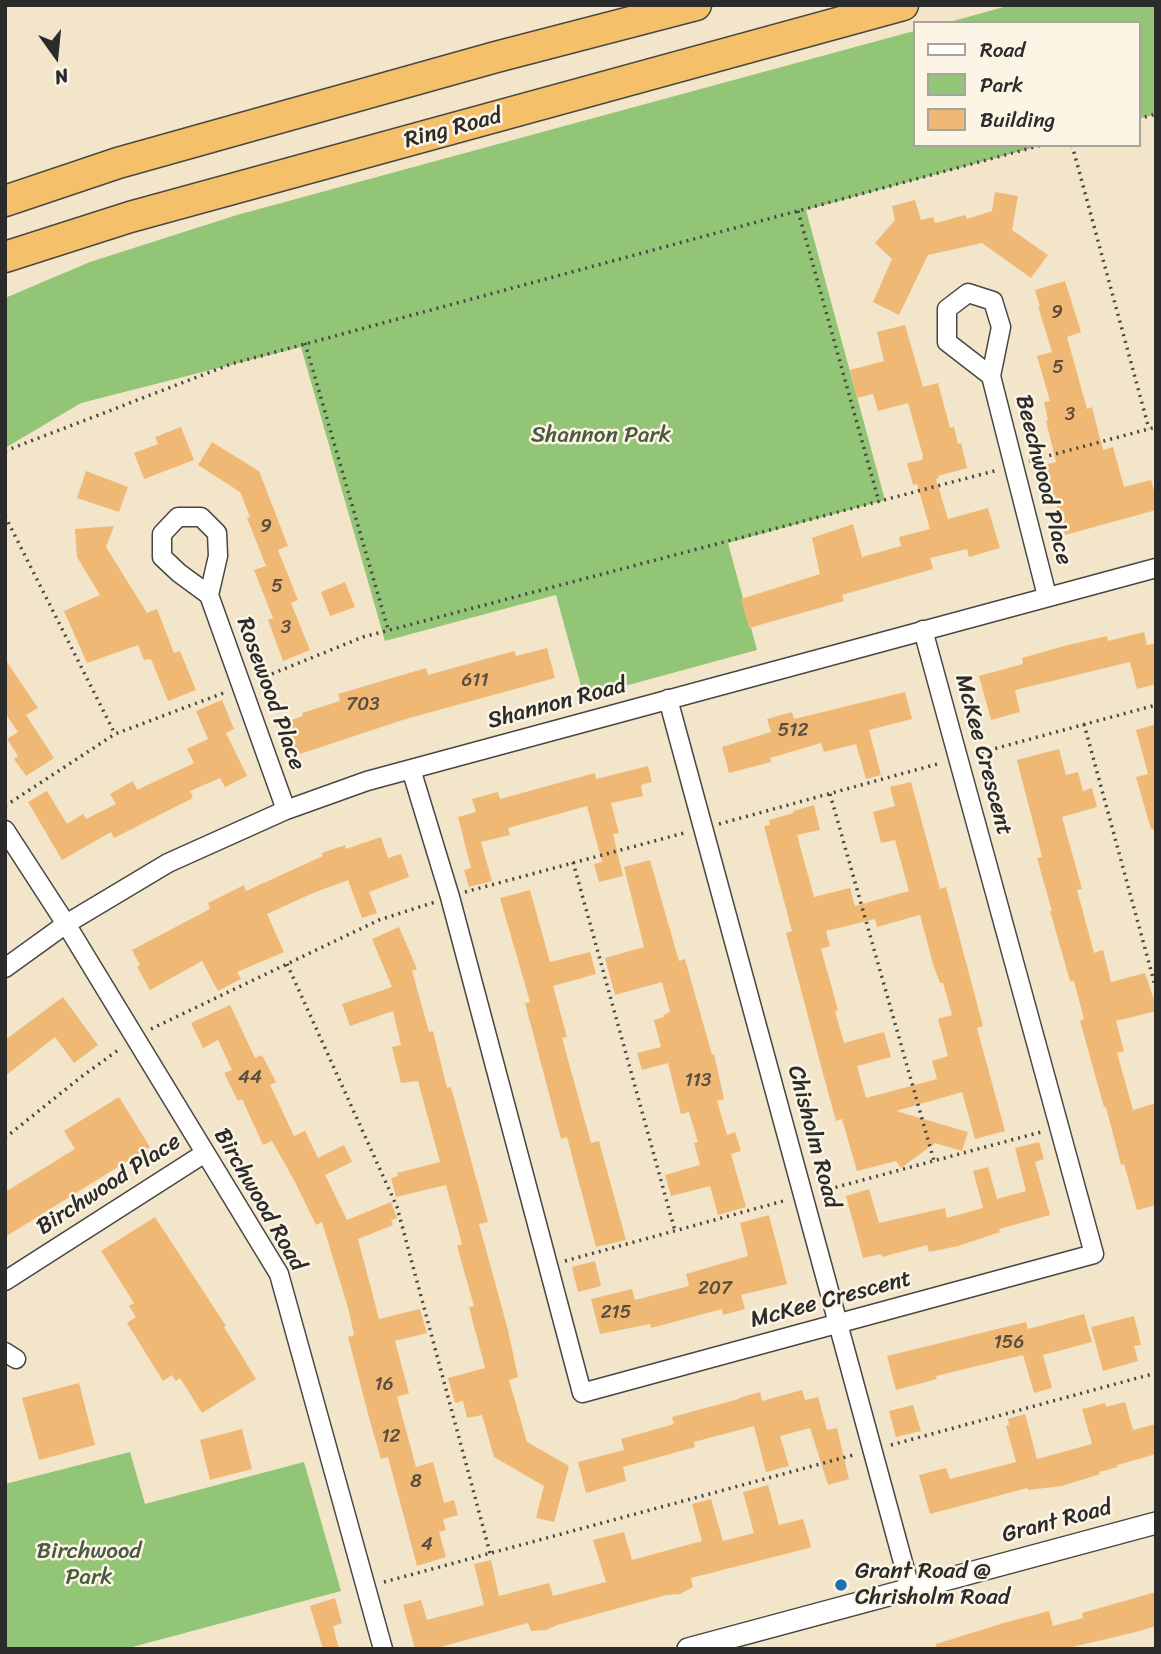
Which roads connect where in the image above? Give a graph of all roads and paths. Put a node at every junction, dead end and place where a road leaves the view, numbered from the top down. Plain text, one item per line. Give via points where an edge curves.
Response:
1 (696, 5) edge
2 (903, 5) edge
3 (1035, 147) edge
4 (1073, 147) edge
5 (5, 201) edge
6 (798, 211) junction
7 (5, 257) edge
8 (305, 343) junction
9 (991, 376) dead end
10 (1156, 427) edge
11 (1149, 429) junction
12 (5, 451) edge
13 (1014, 465) junction
14 (879, 502) junction
15 (5, 516) edge
16 (1156, 568) edge
17 (209, 595) dead end
18 (1047, 596) junction
19 (388, 629) junction
20 (923, 630) junction
21 (241, 686) junction
22 (668, 699) junction
23 (1156, 705) edge
24 (1084, 724) junction
25 (115, 734) junction
26 (959, 758) junction
27 (411, 769) junction
28 (830, 794) junction
29 (5, 806) edge
30 (286, 810) junction
31 (703, 828) junction
32 (5, 831) edge
33 (573, 862) junction
34 (450, 897) junction
35 (66, 923) junction
36 (287, 964) junction
37 (5, 968) edge
38 (1156, 989) edge
39 (135, 1038) junction
40 (5, 1138) edge
41 (205, 1153) junction
42 (934, 1161) dead end
43 (674, 1231) dead end
44 (5, 1281) edge
45 (838, 1323) junction
46 (1156, 1374) edge
47 (873, 1450) junction
48 (1156, 1523) edge
49 (490, 1553) junction
50 (365, 1587) junction
51 (910, 1588) junction
52 (383, 1649) edge
53 (688, 1649) edge

1 - 5 highway via 131,159
2 - 7 highway, Ring Road via 130,217
3 - 6 path
4 - 11 path
6 - 8 path
6 - 14 path
8 - 12 path via 230,364
8 - 19 path
9 - 13 street, Beechwood Place
10 - 11 path
11 - 13 path
13 - 14 path
13 - 18 street, Beechwood Place
14 - 19 path
15 - 25 path
16 - 18 street, Shannon Road
17 - 21 street, Rosewood Place
18 - 20 street, Shannon Road
19 - 21 path
20 - 22 street, Shannon Road
20 - 26 street, McKee Crescent
21 - 25 path
21 - 30 street, Rosewood Place
22 - 27 street, Shannon Road
22 - 31 street, Chisholm Road
23 - 24 path
24 - 26 path
24 - 38 path
25 - 29 path
26 - 28 path
26 - 45 street, McKee Crescent via 1094,1254
27 - 30 street, Shannon Road
27 - 34 street, McKee Crescent
28 - 31 path
28 - 42 path
30 - 35 street, Shannon Road via 168,863
31 - 33 path
31 - 45 street, Chisholm Road
32 - 35 street, Birchwood Road
33 - 34 path
33 - 43 path
34 - 36 path via 379,920
34 - 45 street, McKee Crescent via 582,1393
35 - 37 street, Shannon Road
35 - 39 street, Birchwood Road
36 - 39 path
36 - 49 path via 397,1207
39 - 40 path
39 - 41 street, Birchwood Road
41 - 44 street, Birchwood Place
41 - 50 street, Birchwood Road via 279,1274
45 - 47 street, Chisholm Road
46 - 47 path
47 - 49 path
47 - 51 street, Chisholm Road
48 - 51 street, Grant Road
49 - 50 path
50 - 52 street, Birchwood Road
51 - 53 street, Grant Road

